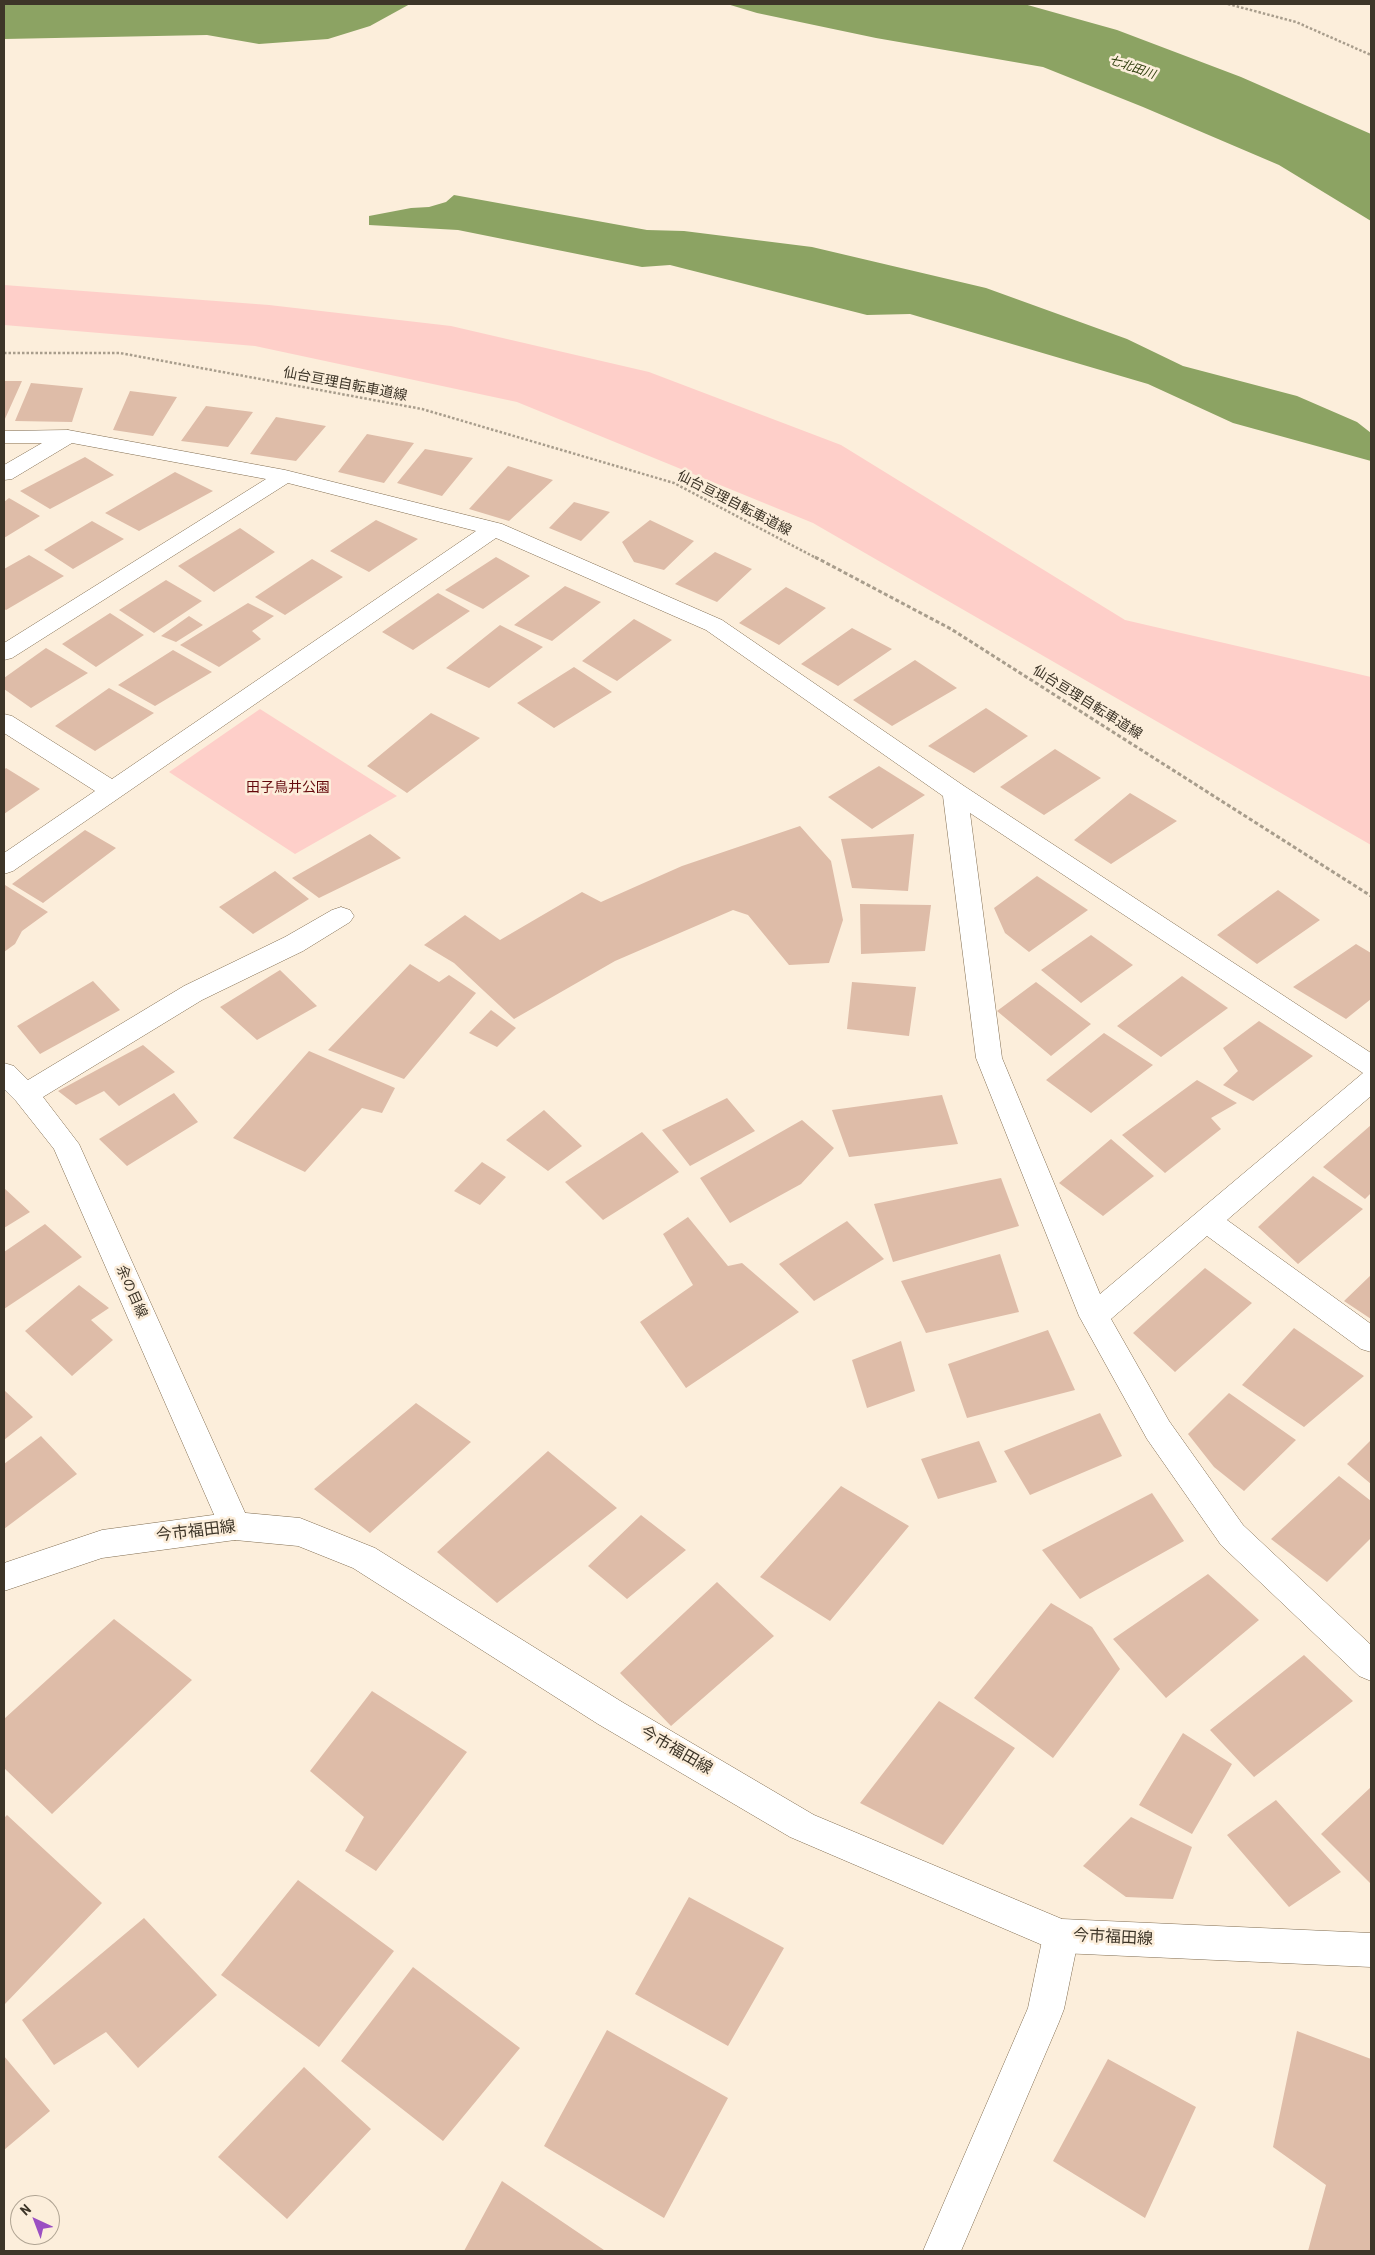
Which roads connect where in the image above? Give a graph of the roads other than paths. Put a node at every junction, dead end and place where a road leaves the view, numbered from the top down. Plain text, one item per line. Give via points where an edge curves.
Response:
1 (68, 436) junction
2 (4, 437) edge
3 (4, 474) edge
4 (285, 476) junction
5 (494, 529) junction
6 (4, 653) edge
7 (4, 722) edge
8 (112, 791) junction
9 (955, 792) junction
10 (4, 865) edge
11 (341, 916) dead end
12 (1371, 1066) edge
13 (4, 1073) edge
14 (1371, 1081) edge
15 (26, 1094) junction
16 (1207, 1220) junction
17 (1094, 1316) junction
18 (1371, 1340) edge
19 (236, 1526) junction
20 (4, 1577) edge
21 (1371, 1666) edge
22 (1061, 1936) junction
23 (1371, 1950) edge
24 (942, 2251) edge

1 - 2 street
1 - 3 street
1 - 4 street
4 - 5 street
4 - 6 street
5 - 8 street
5 - 9 street via 714,624
7 - 8 street
8 - 10 street
9 - 12 street
9 - 17 street via 989,1058
11 - 15 street via 294,944 193,993
13 - 15 street, 余の目線
14 - 16 street
15 - 19 street, 余の目線 via 65,1144
16 - 17 street
16 - 18 street
17 - 21 street via 1158,1430 1232,1535
19 - 20 street, 今市福田線 via 102,1544
19 - 22 street, 今市福田線 via 300,1532 364,1558 610,1713 802,1826
22 - 23 street, 今市福田線
22 - 24 street via 1046,2009

